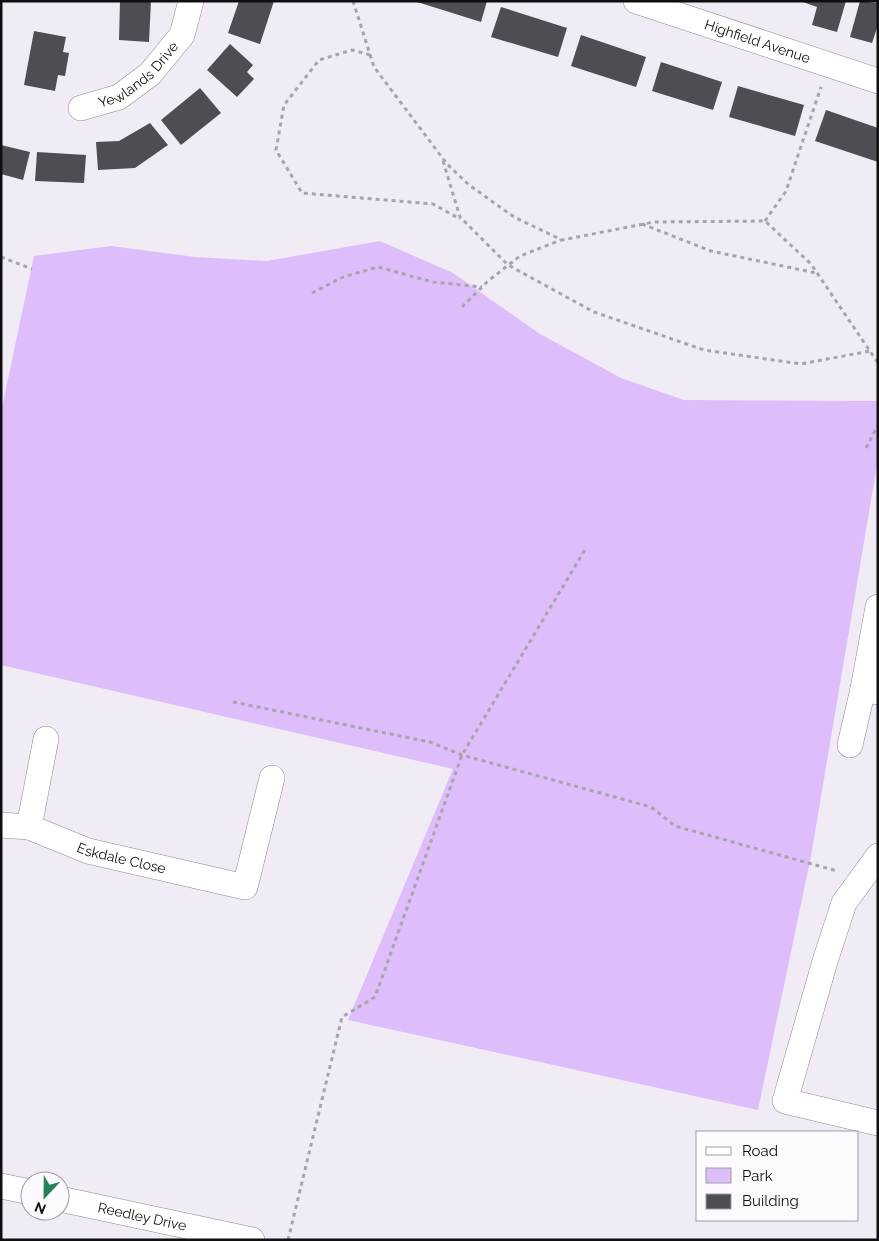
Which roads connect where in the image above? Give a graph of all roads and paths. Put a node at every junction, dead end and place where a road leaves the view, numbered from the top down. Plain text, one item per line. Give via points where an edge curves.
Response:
1 (191, 1) edge
2 (353, 1) edge
3 (636, 1) edge
4 (370, 54) junction
5 (829, 65) junction
6 (878, 81) edge
7 (81, 108) dead end
8 (442, 157) junction
9 (463, 220) junction
10 (765, 222) junction
11 (642, 224) junction
12 (562, 240) junction
13 (1, 257) edge
14 (508, 265) junction
15 (32, 269) dead end
16 (817, 273) junction
17 (482, 287) junction
18 (312, 293) dead end
19 (462, 307) dead end
20 (870, 352) junction
21 (878, 363) edge
22 (878, 425) edge
23 (866, 448) dead end
24 (586, 548) dead end
25 (878, 606) edge
26 (870, 690) edge
27 (233, 702) dead end
28 (46, 739) dead end
29 (850, 746) dead end
30 (462, 755) junction
31 (272, 778) dead end
32 (1, 825) edge
33 (29, 827) junction
34 (878, 856) edge
35 (862, 878) junction
36 (878, 1123) edge
37 (1, 1186) edge
38 (20, 1190) edge
39 (70, 1201) edge
40 (252, 1240) edge
41 (288, 1240) edge

1 - 7 street, Yewlands Drive via 182,35 150,74 119,96
2 - 4 path
3 - 5 street, Highfield Avenue
4 - 8 path via 374,67
4 - 9 path via 352,50 319,60 284,105 276,150 302,193 433,204
5 - 6 street, Highfield Avenue
5 - 10 path via 786,191
8 - 9 path
8 - 12 path via 469,185 514,217
9 - 14 path
10 - 11 path
10 - 16 path
11 - 12 path
11 - 16 path via 711,251
12 - 14 path via 520,256
13 - 15 path
14 - 17 path
14 - 20 path via 594,312 704,350 801,364
16 - 20 path
17 - 18 path via 433,282 378,267 343,278
17 - 19 path
20 - 21 path
22 - 23 path
24 - 30 path
25 - 26 street
26 - 29 street
27 - 30 path via 430,742
28 - 33 street
30 - 35 path via 651,807 675,826
30 - 41 path via 375,997 342,1017
31 - 33 street, Eskdale Close via 245,887 88,851
32 - 33 street, Eskdale Close
34 - 35 street
35 - 36 street via 844,903 785,1101
37 - 38 street
39 - 40 street, Reedley Drive

